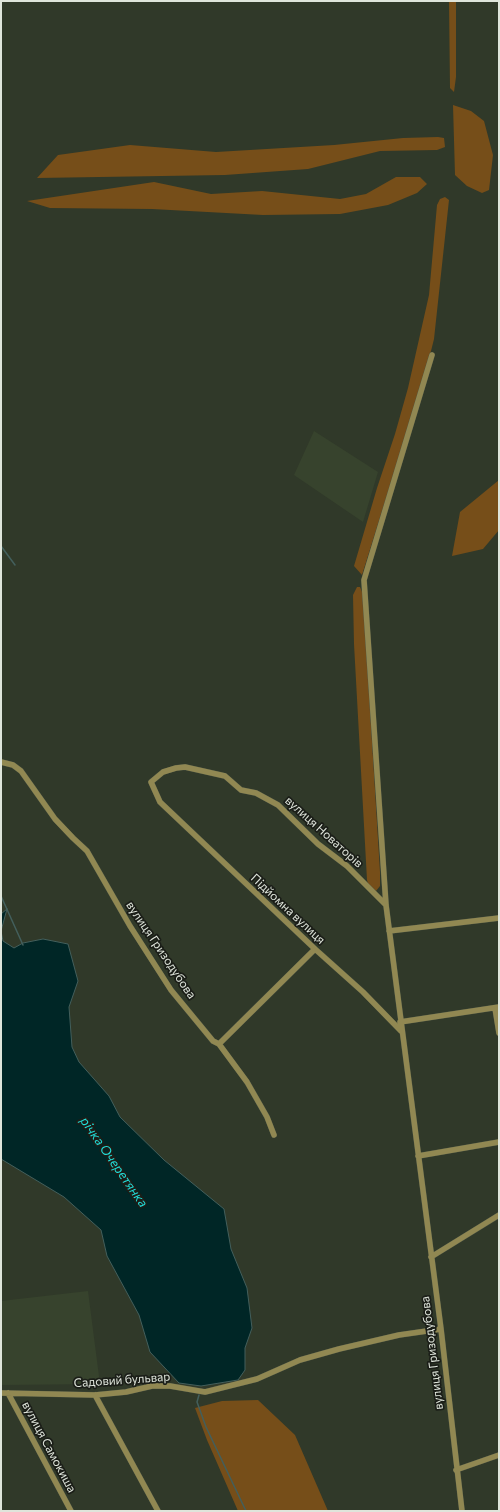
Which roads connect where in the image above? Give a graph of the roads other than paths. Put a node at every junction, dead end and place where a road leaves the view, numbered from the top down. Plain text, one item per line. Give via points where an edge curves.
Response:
1 (432, 354) dead end
2 (1, 762) edge
3 (160, 802) joint
4 (386, 905) junction
5 (499, 918) edge
6 (389, 931) junction
7 (315, 950) junction
8 (497, 1008) edge
9 (400, 1022) junction
10 (401, 1031) junction
11 (499, 1033) edge
12 (219, 1044) junction
13 (274, 1135) dead end
14 (499, 1142) edge
15 (418, 1156) junction
16 (499, 1215) edge
17 (431, 1257) junction
18 (441, 1329) junction
19 (1, 1393) edge
20 (8, 1394) junction
21 (95, 1396) junction
22 (499, 1455) edge
23 (456, 1470) junction
24 (71, 1511) edge
25 (158, 1511) edge
26 (462, 1511) edge

1 - 4 street, вулиця Гризодубова via 364,580
2 - 12 street, вулиця Гризодубова via 17,767 55,819 87,851 171,990 213,1041
3 - 4 street, вулиця Новаторів via 151,782 163,772 185,767 225,776 241,790 256,793 278,805 318,844 347,866
3 - 7 street, Підйомна вулиця
4 - 6 street, вулиця Гризодубова
5 - 6 street
6 - 9 street, вулиця Гризодубова
7 - 10 street, Підйомна вулиця via 363,992
7 - 12 street
8 - 9 street
8 - 11 street
9 - 10 street, вулиця Гризодубова
10 - 15 street, вулиця Гризодубова
12 - 13 street, вулиця Гризодубова via 247,1082
14 - 15 street
15 - 17 street, вулиця Гризодубова
16 - 17 street
17 - 18 street, вулиця Гризодубова
18 - 21 street, Садовий бульвар via 346,1347 300,1360 257,1379 205,1392 170,1386 152,1386
18 - 23 street, вулиця Гризодубова
19 - 20 street, Садовий бульвар
20 - 21 street, Садовий бульвар
20 - 24 street, вулиця Самокиша
21 - 25 street
22 - 23 street
23 - 26 street, вулиця Гризодубова

